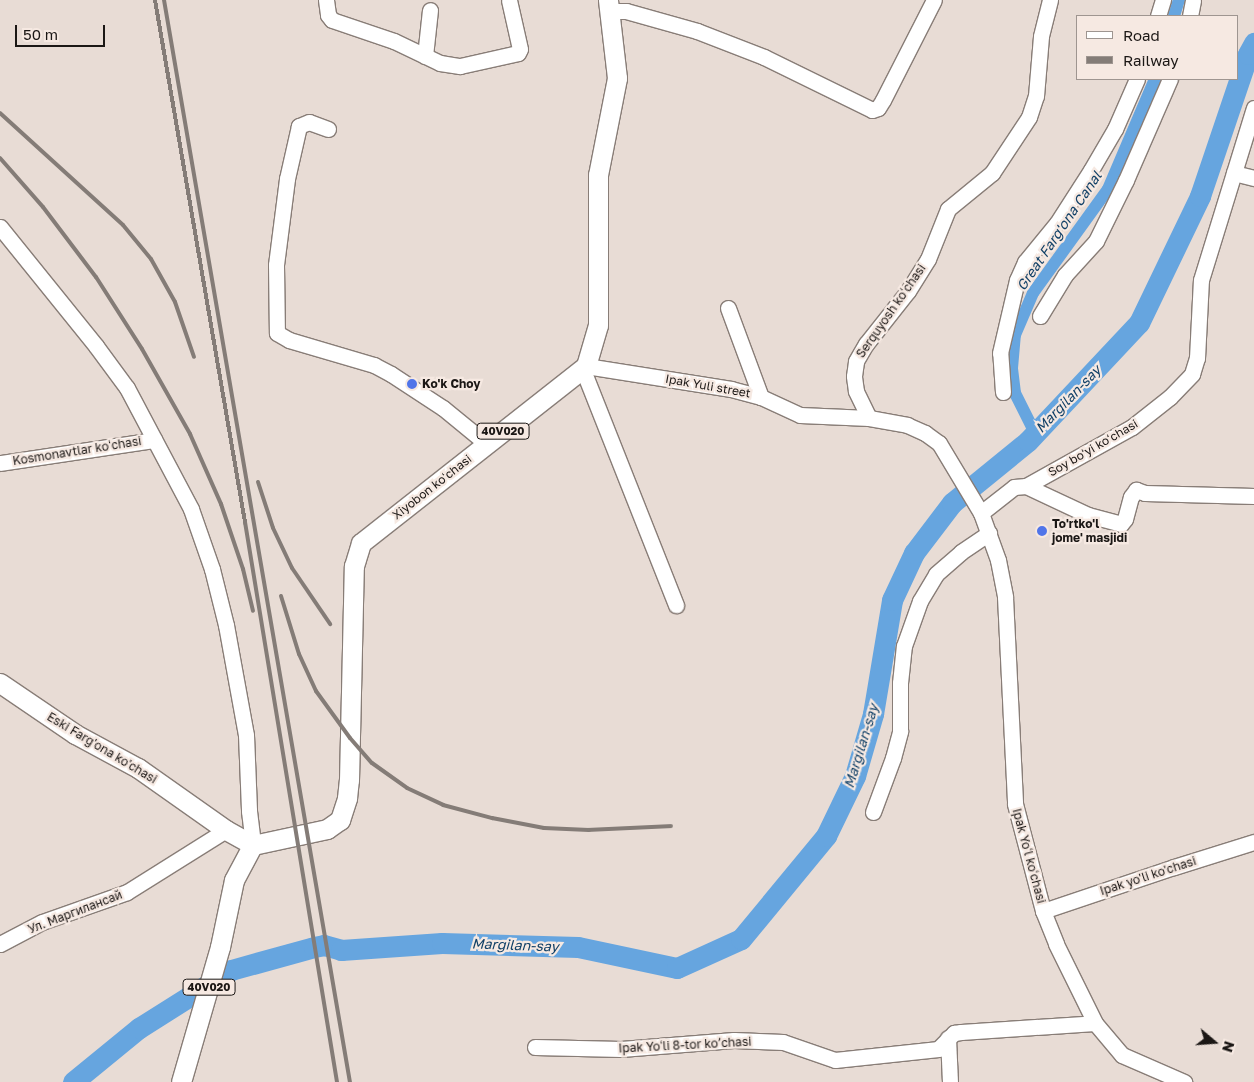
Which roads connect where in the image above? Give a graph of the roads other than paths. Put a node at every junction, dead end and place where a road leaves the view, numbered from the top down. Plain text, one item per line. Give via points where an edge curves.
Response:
1 (326, 0) edge
2 (509, 0) edge
3 (934, 0) edge
4 (1050, 0) edge
5 (1163, 0) edge
6 (1193, 0) edge
7 (609, 5) edge
8 (430, 10) dead end
9 (1158, 15) edge
10 (1190, 15) edge
11 (425, 56) junction
12 (1137, 80) edge
13 (1170, 80) edge
14 (1254, 108) edge
15 (328, 129) dead end
16 (1234, 173) junction
17 (1254, 178) edge
18 (0, 226) edge
19 (728, 308) dead end
20 (1040, 316) dead end
21 (584, 368) junction
22 (1003, 392) dead end
23 (760, 397) junction
24 (869, 418) junction
25 (154, 440) junction
26 (487, 444) junction
27 (0, 463) edge
28 (1026, 486) junction
29 (1254, 496) edge
30 (973, 498) joint
31 (981, 513) junction
32 (989, 533) junction
33 (676, 605) dead end
34 (0, 683) edge
35 (873, 812) dead end
36 (226, 830) junction
37 (1254, 842) edge
38 (253, 845) junction
39 (1043, 911) junction
40 (0, 944) edge
41 (1095, 1023) junction
42 (948, 1038) junction
43 (535, 1047) dead end
44 (181, 1082) edge
45 (950, 1082) edge
46 (1184, 1082) edge

1 - 11 street via 332,20 394,41
2 - 11 street via 520,49 518,53 460,66 440,63
3 - 7 street via 883,100 878,108 872,110 764,57 697,30
4 - 24 street, Serquyosh koʻchasi via 1041,36 1036,96 1029,117 992,173 948,209 928,259 856,361 856,390
5 - 9 street
6 - 10 street
7 - 21 main road via 617,78 598,175 598,324
8 - 11 street
12 - 22 street via 1115,129 1091,170 1057,223 1025,262 1017,280 1000,353
13 - 20 street via 1096,241 1065,275
14 - 16 street, Soy boʻyi koʻchasi
15 - 26 street via 309,122 299,126 287,180 276,265 276,334 374,365 443,408
16 - 17 street
16 - 28 street, Soy boʻyi koʻchasi via 1201,280 1197,358 1192,374 1132,428
18 - 25 street via 127,388
19 - 23 street
21 - 23 street, Ipak Yuli street via 731,389
21 - 26 main road, Xiyobon koʻchasi / 40V020
21 - 33 street
23 - 24 street, Ipak Yuli street via 800,415
24 - 30 street, Ipak Yuli street via 907,425 926,433 939,443
25 - 27 street, Kosmonavtlar koʻchasi
25 - 38 street via 191,509 220,600 246,735 248,811
26 - 38 main road, Xiyobon koʻchasi / 40V020 via 361,543 354,566 349,780 340,820 328,829
28 - 29 street via 1088,515 1121,524 1136,490 1145,493
28 - 31 street, Soy boʻyi koʻchasi via 1014,487
30 - 31 street, Ipak Yoʻl koʻchasi
31 - 32 street, Ipak Yoʻl koʻchasi
32 - 35 street via 936,574 920,601 904,646 900,731
32 - 39 street, Ipak Yoʻl koʻchasi via 1005,597 1015,804
34 - 36 main road, Eski Farg'ona ko'chasi via 75,734 138,768
36 - 38 main road, Eski Farg'ona ko'chasi
36 - 40 street, Ул. Маргилансай via 127,892 42,922
37 - 39 street, Ipak yo'li ko'chasi
38 - 44 main road, 40V020 via 234,880 220,947
39 - 41 street, Ipak Yoʻl koʻchasi
41 - 42 street, Ipak Yoʻli 8-tor koʼchasi via 961,1032
41 - 46 street, Ipak Yoʻl koʻchasi via 1122,1055
42 - 43 street, Ipak Yoʻli 8-tor koʼchasi via 938,1049 835,1060 783,1042 734,1040 621,1049
42 - 45 street

